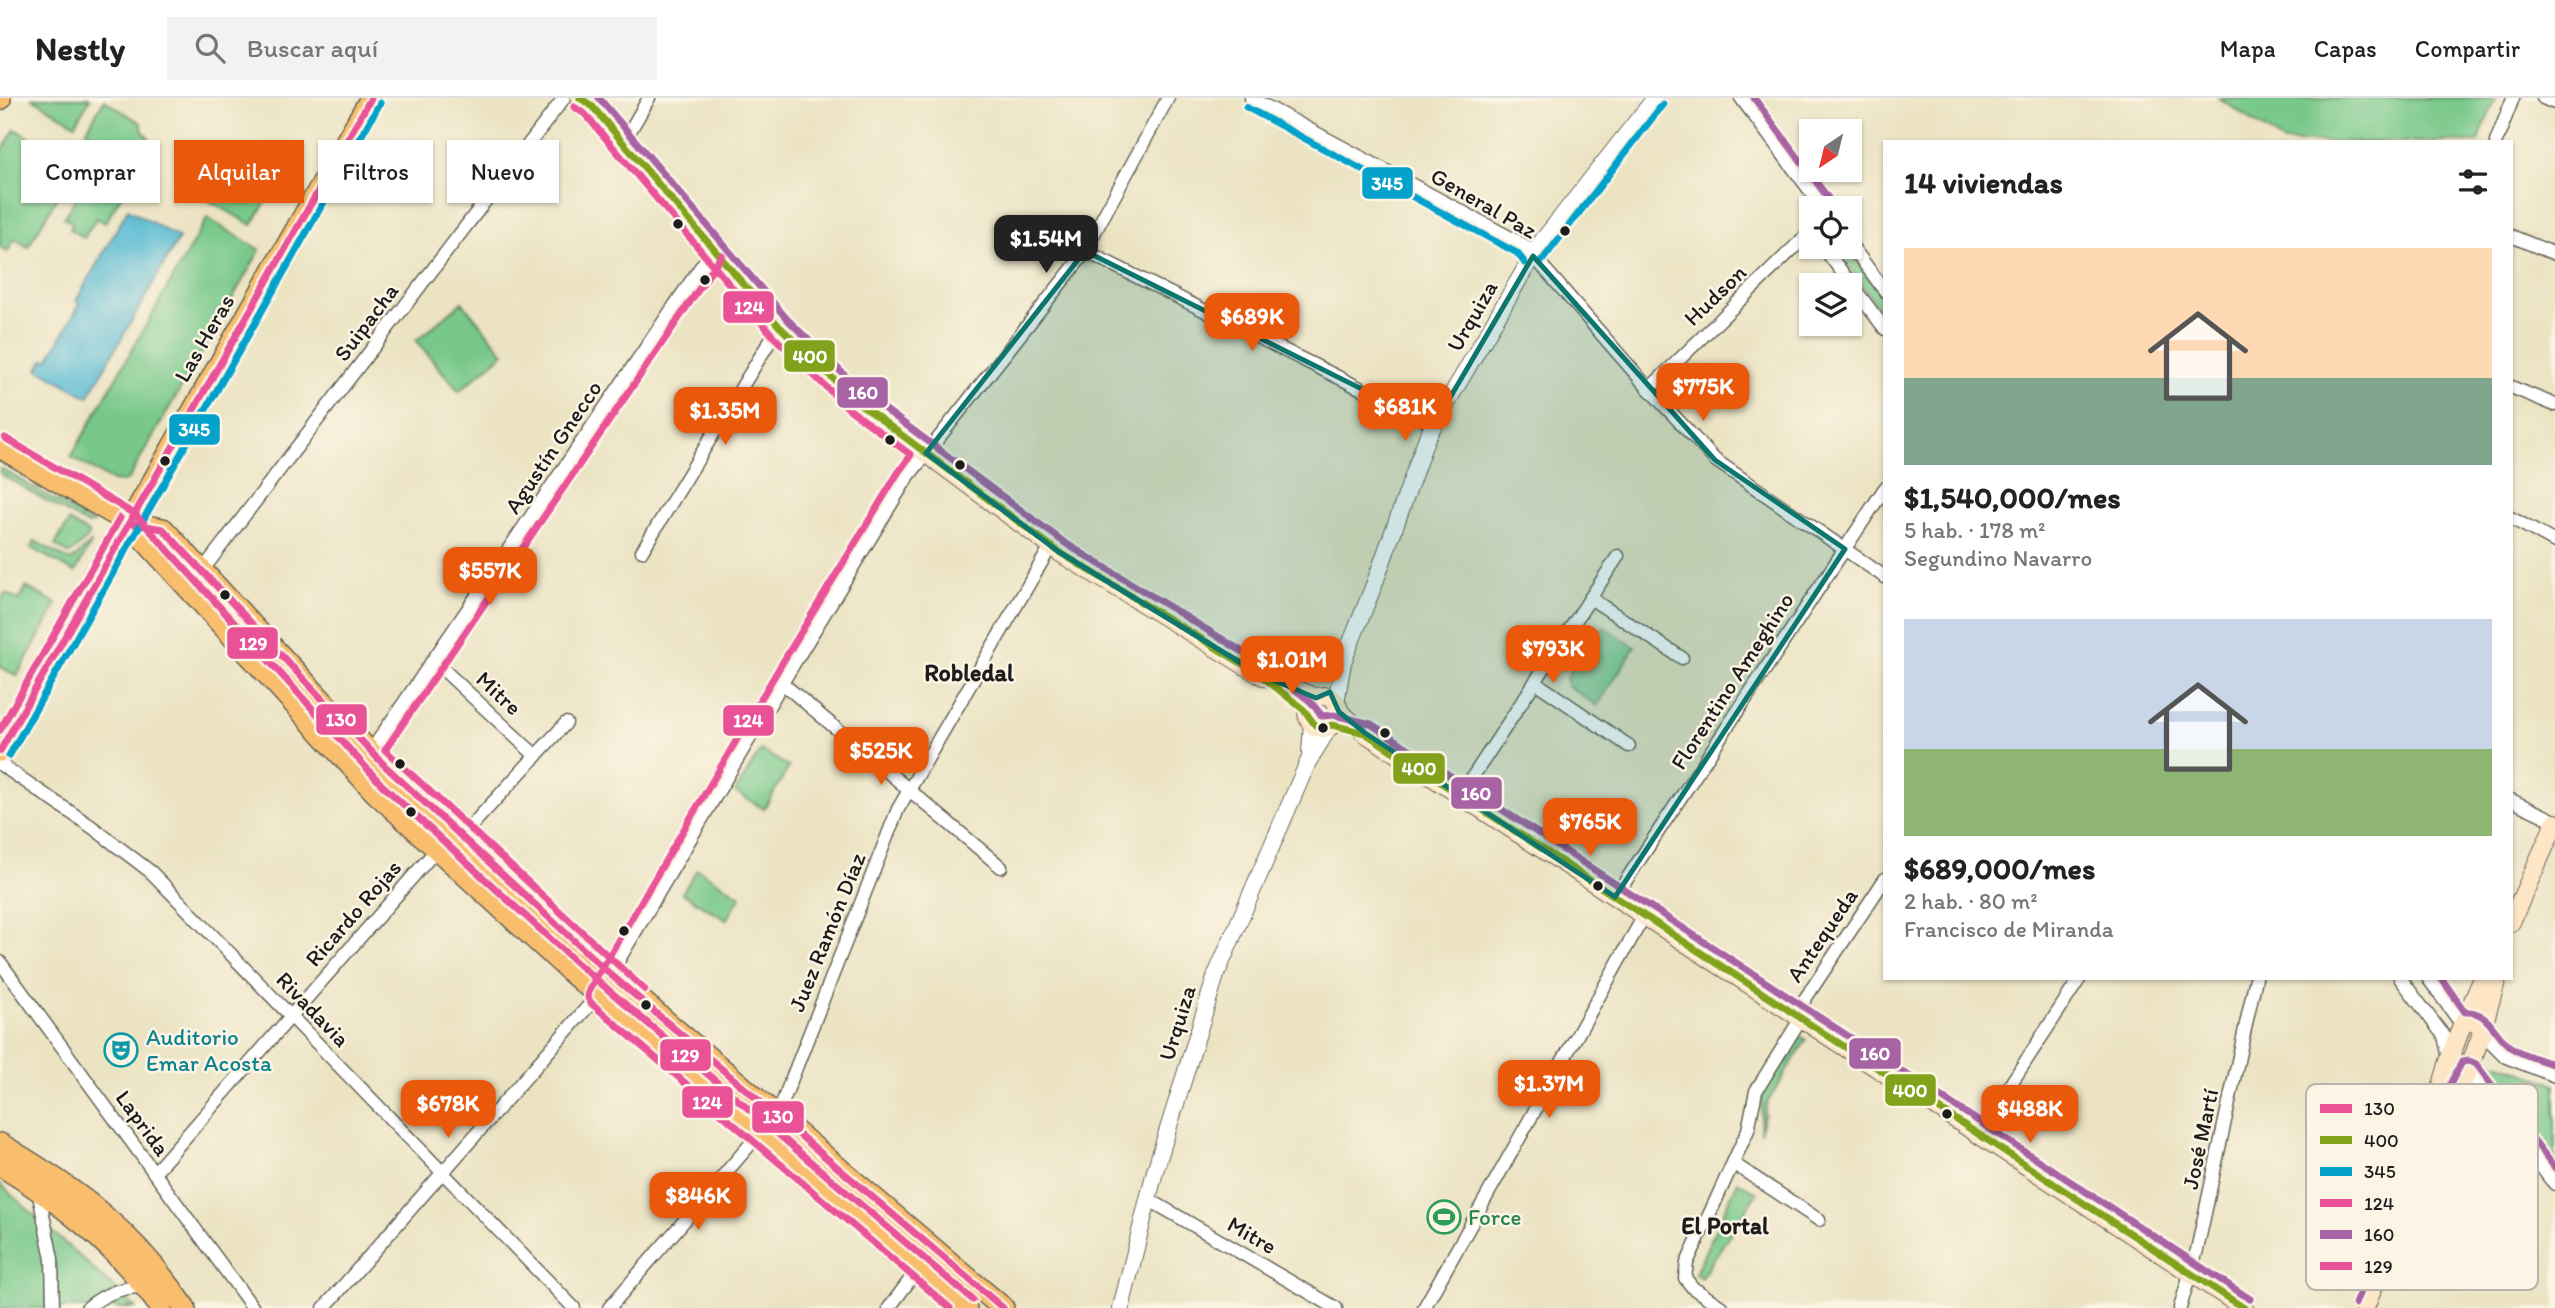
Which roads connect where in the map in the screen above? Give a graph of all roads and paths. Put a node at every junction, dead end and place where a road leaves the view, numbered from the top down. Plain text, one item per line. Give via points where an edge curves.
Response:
1 (371, 98) edge
2 (564, 98) edge
3 (580, 98) edge
4 (649, 98) edge
5 (1168, 98) edge
6 (1251, 98) edge
7 (1655, 98) edge
8 (1732, 98) edge
9 (1741, 98) edge
10 (2513, 98) edge
11 (2543, 98) edge
12 (2555, 103) edge
13 (1751, 112) junction
14 (2497, 140) edge
15 (624, 143) junction
16 (1814, 196) edge
17 (2513, 237) edge
18 (1799, 243) edge
19 (713, 249) junction
20 (1085, 251) junction
21 (2555, 254) edge
22 (1533, 256) junction
23 (1833, 259) edge
24 (1861, 259) edge
25 (1883, 288) edge
26 (779, 326) junction
27 (1883, 327) edge
28 (2513, 388) edge
29 (1649, 389) junction
30 (2555, 405) edge
31 (1434, 425) junction
32 (0, 447) edge
33 (926, 453) junction
34 (1883, 491) edge
35 (2513, 519) edge
36 (129, 523) junction
37 (2555, 542) edge
38 (1051, 546) junction
39 (1845, 549) junction
40 (642, 551) dead end
41 (1618, 556) dead end
42 (202, 571) junction
43 (1883, 576) edge
44 (1590, 598) junction
45 (1682, 658) dead end
46 (433, 660) junction
47 (782, 682) junction
48 (1535, 682) junction
49 (1324, 712) junction
50 (566, 723) dead end
51 (1629, 746) dead end
52 (0, 751) edge
53 (371, 752) junction
54 (536, 756) junction
55 (0, 764) edge
56 (357, 772) junction
57 (909, 789) junction
58 (375, 792) junction
59 (1460, 796) junction
60 (2513, 801) edge
61 (2555, 822) edge
62 (462, 836) junction
63 (437, 849) junction
64 (1001, 867) dead end
65 (1883, 882) edge
66 (1615, 897) junction
67 (1644, 916) junction
68 (2513, 917) edge
69 (0, 962) edge
70 (610, 974) junction
71 (2079, 980) edge
72 (2256, 980) edge
73 (2402, 980) edge
74 (2429, 980) edge
75 (2482, 980) edge
76 (2496, 980) edge
77 (598, 995) junction
78 (291, 1016) junction
79 (1798, 1016) junction
80 (2456, 1032) junction
81 (2482, 1033) junction
82 (685, 1038) junction
83 (2448, 1063) junction
84 (2468, 1073) junction
85 (692, 1074) junction
86 (2555, 1076) edge
87 (2442, 1084) edge
88 (2462, 1084) edge
89 (2477, 1084) edge
90 (775, 1116) junction
91 (761, 1133) junction
92 (1978, 1134) junction
93 (0, 1144) edge
94 (2538, 1163) edge
95 (1734, 1164) junction
96 (0, 1166) edge
97 (442, 1172) junction
98 (154, 1173) junction
99 (2555, 1185) edge
100 (38, 1189) junction
101 (1148, 1199) junction
102 (1819, 1220) dead end
103 (933, 1249) junction
104 (919, 1268) junction
105 (2190, 1273) junction
106 (146, 1287) junction
107 (2372, 1290) edge
108 (53, 1308) edge
109 (88, 1308) edge
110 (161, 1308) edge
111 (185, 1308) edge
112 (253, 1308) edge
113 (324, 1308) edge
114 (574, 1308) edge
115 (609, 1308) edge
116 (889, 1308) edge
117 (966, 1308) edge
118 (1003, 1308) edge
119 (1121, 1308) edge
120 (1335, 1308) edge
121 (1424, 1308) edge
122 (1723, 1308) edge
123 (2180, 1308) edge
124 (2245, 1308) edge
125 (2365, 1308) edge

1 - 36 main road, Las Heras
2 - 42 street, Suipacha
3 - 15 main road
4 - 15 street
5 - 20 street
6 - 22 street, General Paz via 1524,245
7 - 22 street, Urquiza
8 - 13 street
9 - 13 street
10 - 14 street
11 - 12 street
13 - 16 street
15 - 19 main road
17 - 21 street
18 - 29 street, Hudson
19 - 26 main road
19 - 46 street, Agustín Gnecco
20 - 31 street
20 - 33 street
22 - 29 street, General Paz
22 - 31 street, Urquiza
23 - 27 street
24 - 25 street
26 - 33 main road via 856,401
26 - 40 street
28 - 30 street
29 - 39 street, General Paz via 1715,460
31 - 49 street, Urquiza
32 - 36 main road
33 - 38 main road
33 - 47 street via 906,478
34 - 39 street, Florentino Ameghino
35 - 37 street
36 - 42 main road via 163,529
36 - 52 main road, Las Heras
36 - 56 main road
38 - 49 main road
38 - 57 street, Juez Ramón Díaz
39 - 43 street, General Paz
39 - 66 street, Florentino Ameghino
41 - 44 street
42 - 53 main road
44 - 45 street
44 - 48 street
46 - 53 street, Agustín Gnecco
46 - 54 street, Mitre
47 - 57 street
47 - 70 street
48 - 51 street
48 - 59 street
49 - 59 main road via 1365,733
49 - 101 street, Urquiza via 1308,762 1216,975
50 - 54 street, Ricardo Rojas
53 - 56 street, Agustín Gnecco
53 - 62 main road
54 - 62 street, Ricardo Rojas
55 - 78 street, Rivadavia via 151,872
56 - 58 main road
57 - 64 street
57 - 90 street, Juez Ramón Díaz
58 - 62 main road via 431,829
58 - 63 main road
59 - 66 main road
60 - 61 street
61 - 68 main road
62 - 63 street, Ricardo Rojas
62 - 70 main road
63 - 77 main road
63 - 78 street, Ricardo Rojas
65 - 79 street, Antequeda
66 - 67 main road
67 - 79 main road
67 - 121 street
69 - 98 street, Laprida
70 - 77 street
70 - 82 main road
71 - 92 street
72 - 105 street, José Martí
73 - 80 street
74 - 80 street
75 - 80 main road
76 - 81 main road
77 - 82 main road via 623,1002 653,1024
77 - 85 main road
77 - 97 street
78 - 97 street, Rivadavia
78 - 98 street, Ricardo Rojas
79 - 92 main road
79 - 95 street, Antequeda via 1756,1091 1748,1130
80 - 81 main road via 2474,1022
80 - 83 main road
81 - 84 main road
81 - 86 street via 2506,1057
82 - 90 main road
83 - 84 main road via 2453,1076
83 - 87 main road
84 - 88 main road
84 - 89 street
85 - 90 main road via 748,1107
85 - 91 main road
90 - 91 street, Juez Ramón Díaz
90 - 103 main road
91 - 104 main road
91 - 115 street, Juez Ramón Díaz
92 - 105 main road
93 - 111 main road via 104,1214 145,1255
94 - 99 street
95 - 102 street
95 - 122 street, Antequeda via 1687,1264 1685,1278
96 - 100 main road
97 - 113 street
97 - 114 street, Rivadavia
98 - 112 street, Laprida
100 - 106 main road via 93,1231
100 - 108 street via 52,1259
101 - 119 street, Urquiza
101 - 120 street, Mitre
103 - 104 street
103 - 118 main road
104 - 116 street
104 - 117 main road
105 - 123 street, José Martí
105 - 124 main road
106 - 109 street via 112,1292
106 - 110 main road
107 - 125 main road

